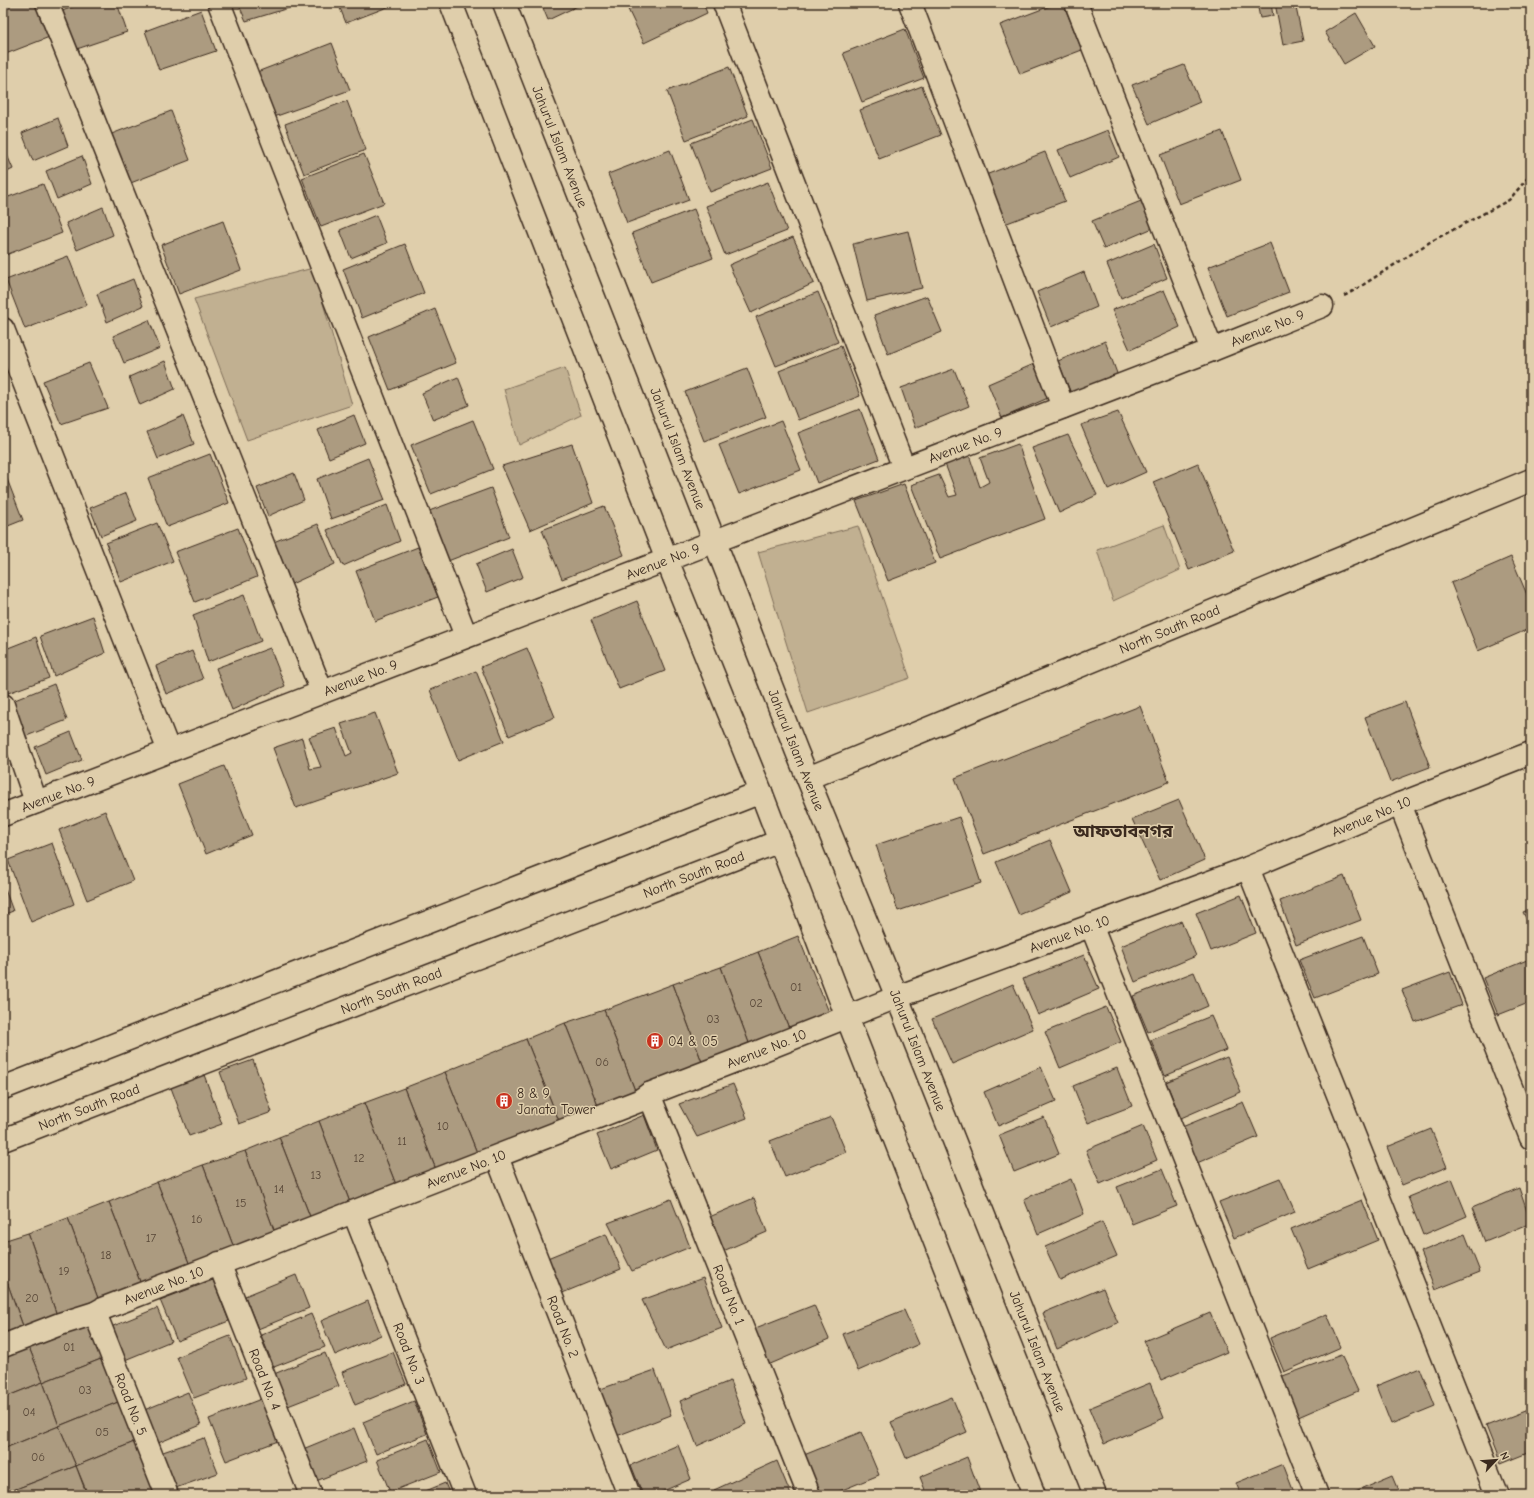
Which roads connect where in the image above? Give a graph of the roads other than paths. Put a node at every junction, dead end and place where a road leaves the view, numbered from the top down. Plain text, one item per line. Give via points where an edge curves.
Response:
1 (46, 3) edge
2 (219, 3) edge
3 (451, 3) edge
4 (504, 3) edge
5 (724, 3) edge
6 (910, 3) edge
7 (1076, 3) edge
8 (1322, 306) road end
9 (3, 329) edge
10 (1212, 350) junction
11 (1063, 407) junction
12 (904, 468) junction
13 (1531, 480) edge
14 (715, 541) junction
15 (667, 560) junction
16 (466, 636) junction
17 (322, 692) junction
18 (3, 705) edge
19 (169, 751) junction
20 (1529, 759) edge
21 (808, 778) junction
22 (760, 792) junction
23 (36, 802) junction
24 (1400, 804) junction
25 (3, 814) edge
26 (780, 841) junction
27 (1248, 868) junction
28 (1091, 925) junction
29 (897, 997) junction
30 (847, 1017) junction
31 (3, 1088) edge
32 (649, 1094) junction
33 (1531, 1138) edge
34 (3, 1140) edge
35 (497, 1157) junction
36 (354, 1212) junction
37 (220, 1263) junction
38 (95, 1313) junction
39 (3, 1346) edge
40 (167, 1495) edge
41 (311, 1495) edge
42 (465, 1495) edge
43 (629, 1495) edge
44 (809, 1495) edge
45 (1034, 1495) edge
46 (1095, 1495) edge
47 (1317, 1495) edge
48 (1497, 1495) edge

1 - 17 street
2 - 16 street
3 - 15 street
4 - 14 street, Jahurul Islam Avenue
5 - 12 street
6 - 11 street
7 - 10 street
8 - 10 street, Avenue No. 9
9 - 19 street
10 - 11 street, Avenue No. 9
11 - 12 street, Avenue No. 9
12 - 14 street, Avenue No. 9
13 - 21 street, North South Road
14 - 15 street, Avenue No. 9
14 - 21 street, Jahurul Islam Avenue
15 - 16 street, Avenue No. 9
15 - 22 street
16 - 17 street, Avenue No. 9
17 - 19 street, Avenue No. 9
18 - 23 street
19 - 23 street, Avenue No. 9
20 - 24 street, Avenue No. 10
21 - 29 street, Jahurul Islam Avenue
22 - 26 street
22 - 31 street
23 - 25 street, Avenue No. 9
24 - 27 street, Avenue No. 10
24 - 33 street
26 - 30 street
26 - 34 street, North South Road
27 - 28 street, Avenue No. 10
27 - 48 street
28 - 29 street, Avenue No. 10
28 - 47 street
29 - 30 street, Avenue No. 10
29 - 46 street, Jahurul Islam Avenue
30 - 32 street, Avenue No. 10
30 - 45 street
32 - 35 street, Avenue No. 10 via 639,1101
32 - 44 street, Road No. 1
35 - 36 street, Avenue No. 10
35 - 43 street, Road No. 2
36 - 37 street, Avenue No. 10
36 - 42 street, Road No. 3
37 - 38 street, Avenue No. 10
37 - 41 street, Road No. 4
38 - 39 street, Avenue No. 10
38 - 40 street, Road No. 5

